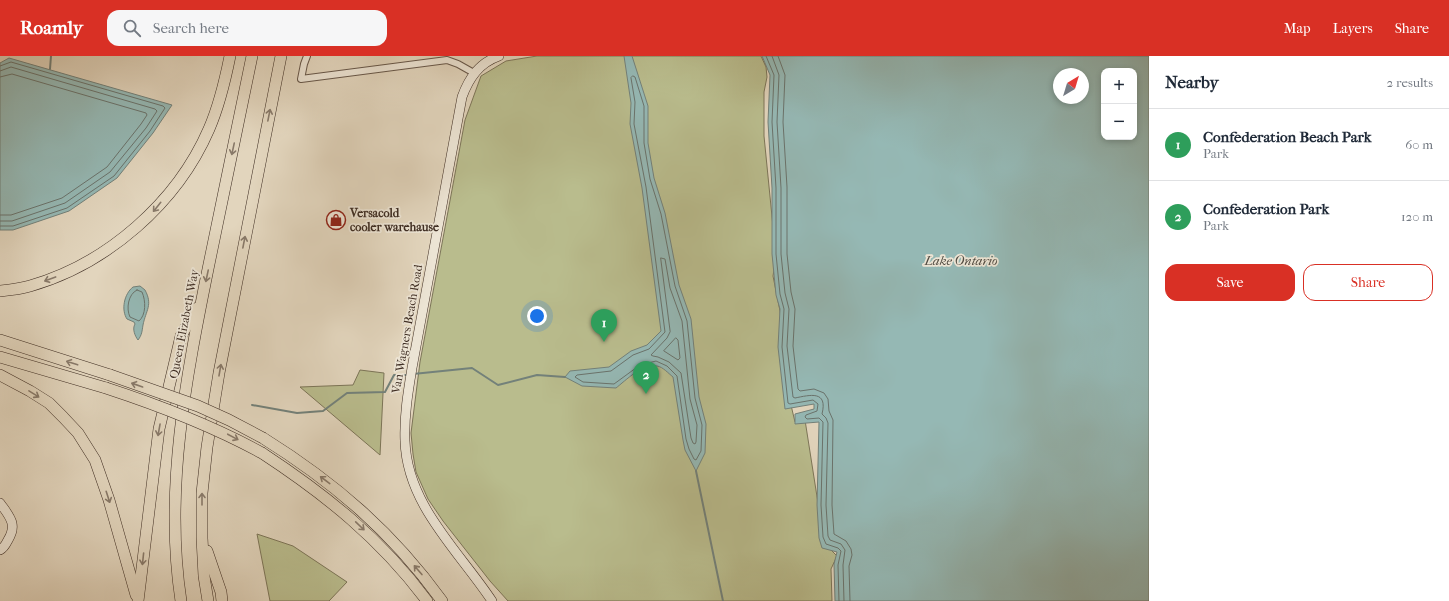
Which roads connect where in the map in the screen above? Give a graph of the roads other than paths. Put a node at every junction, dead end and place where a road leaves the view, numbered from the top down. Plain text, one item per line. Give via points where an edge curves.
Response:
1 (230, 56) edge
2 (252, 56) edge
3 (280, 56) edge
4 (307, 56) edge
5 (499, 56) edge
6 (474, 73) junction
7 (0, 292) edge
8 (202, 301) junction
9 (0, 340) edge
10 (0, 357) edge
11 (0, 375) edge
12 (0, 503) edge
13 (202, 538) junction
14 (0, 550) edge
15 (138, 601) edge
16 (180, 601) edge
17 (208, 601) edge
18 (222, 601) edge
19 (427, 601) edge
20 (442, 601) edge
21 (492, 601) edge

1 -> 7 highway via 209,129 182,176 152,212 125,237 84,264 29,286
2 -> 8 highway, Queen Elizabeth Way
13 -> 3 highway via 202,493 207,447
4 - 6 street via 301,79 447,60
5 - 6 street, Van Wagners Beach Road via 481,65
6 - 21 street, Van Wagners Beach Road via 462,97 412,368 405,412 405,441 408,466 419,497 443,536
8 -> 15 highway via 181,336 159,429
8 - 16 highway, Queen Elizabeth Way via 189,363 176,474 174,531
20 -> 9 highway, bridge via 398,546 366,514 323,479 263,438 198,406
10 -> 19 highway, bridge via 152,403 228,434 262,453 322,494 355,521 388,553
11 -> 15 highway via 48,403 78,433 95,460
12 - 14 street via 11,519 13,527 11,535
13 - 17 highway
13 - 18 highway

